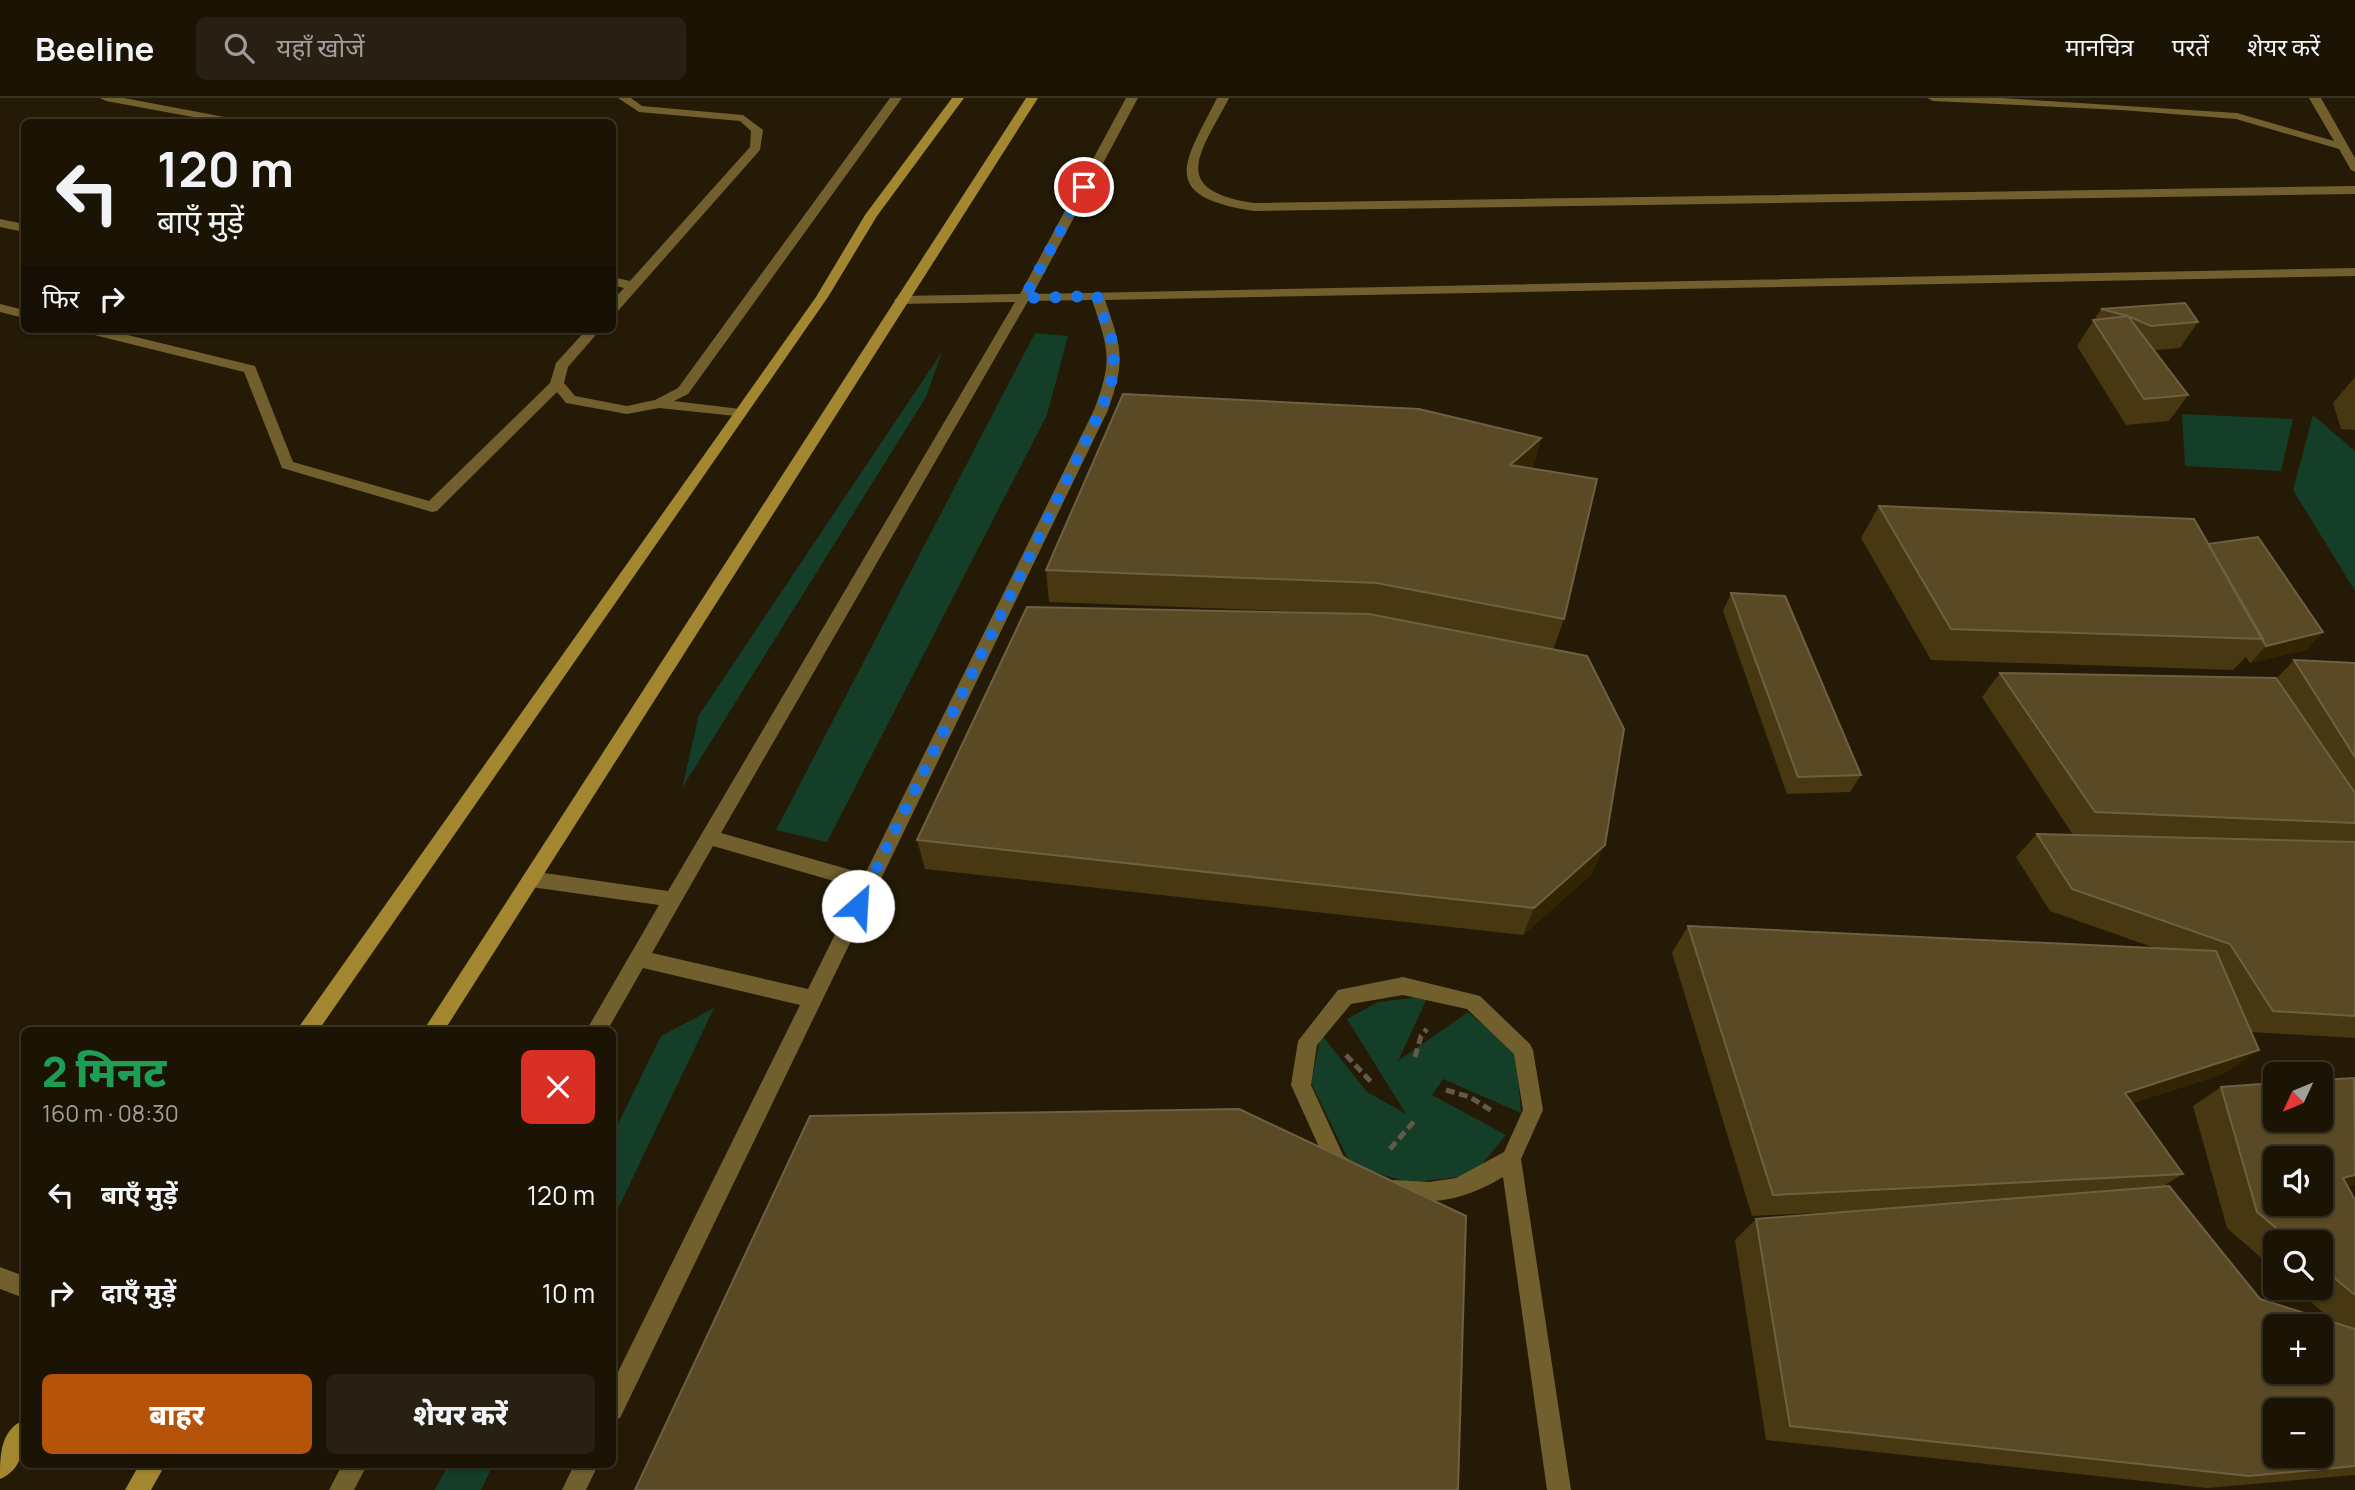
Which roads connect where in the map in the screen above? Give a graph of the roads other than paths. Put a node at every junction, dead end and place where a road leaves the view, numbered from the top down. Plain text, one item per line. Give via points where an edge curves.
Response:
1 (106, 98) edge
2 (624, 98) edge
3 (896, 98) edge
4 (958, 98) edge
5 (1032, 98) edge
6 (1132, 98) edge
7 (1223, 98) edge
8 (1933, 98) edge
9 (2315, 98) edge
10 (219, 119) edge
11 (2343, 146) junction
12 (2355, 168) edge
13 (2355, 190) edge
14 (0, 223) edge
15 (21, 227) edge
16 (2355, 272) edge
17 (616, 282) edge
18 (633, 286) junction
19 (1097, 296) junction
20 (1024, 298) junction
21 (900, 300) junction
22 (616, 305) edge
23 (0, 308) edge
24 (21, 313) edge
25 (103, 333) edge
26 (590, 333) edge
27 (557, 384) junction
28 (659, 404) junction
29 (740, 414) junction
30 (707, 837) junction
31 (531, 879) junction
32 (869, 883) junction
33 (671, 899) junction
34 (637, 958) junction
35 (813, 999) junction
36 (309, 1027) edge
37 (436, 1027) edge
38 (598, 1027) edge
39 (1511, 1159) junction
40 (0, 1278) edge
41 (21, 1286) edge
42 (616, 1402) edge
43 (21, 1436) edge
44 (0, 1467) edge
45 (151, 1468) edge
46 (353, 1468) edge
47 (585, 1468) edge
48 (137, 1490) edge
49 (341, 1490) edge
50 (574, 1490) edge
51 (1559, 1490) edge

1 - 10 street
2 - 18 street via 639,108 743,118 757,130 756,148
3 - 28 street via 683,391
4 - 29 street via 871,215 822,297
5 - 21 street
6 - 20 street
7 - 13 street via 1191,161 1193,178 1225,203 1254,207
8 - 11 street via 2236,116
9 - 11 street
11 - 12 street
14 - 15 street
16 - 19 street
17 - 18 street
18 - 22 street
19 - 20 street
19 - 32 street via 1113,344 1114,374 1101,410
20 - 21 street
20 - 30 street
21 - 31 street
23 - 24 street
25 - 27 street via 250,369 287,465 432,507
26 - 27 street via 561,366
27 - 28 street via 571,400 627,410
28 - 29 street
29 - 36 street
30 - 32 street
30 - 33 street
31 - 33 street
31 - 37 street
32 - 35 street
33 - 34 street
34 - 35 street
34 - 38 street
35 - 42 street
39 - 39 street via 1533,1110 1523,1051 1473,1002 1403,986 1345,996 1308,1041 1301,1084 1336,1162 1366,1182 1428,1194 1462,1189
39 - 51 street
40 - 41 street
43 - 44 street
45 - 48 street
46 - 49 street
47 - 50 street

